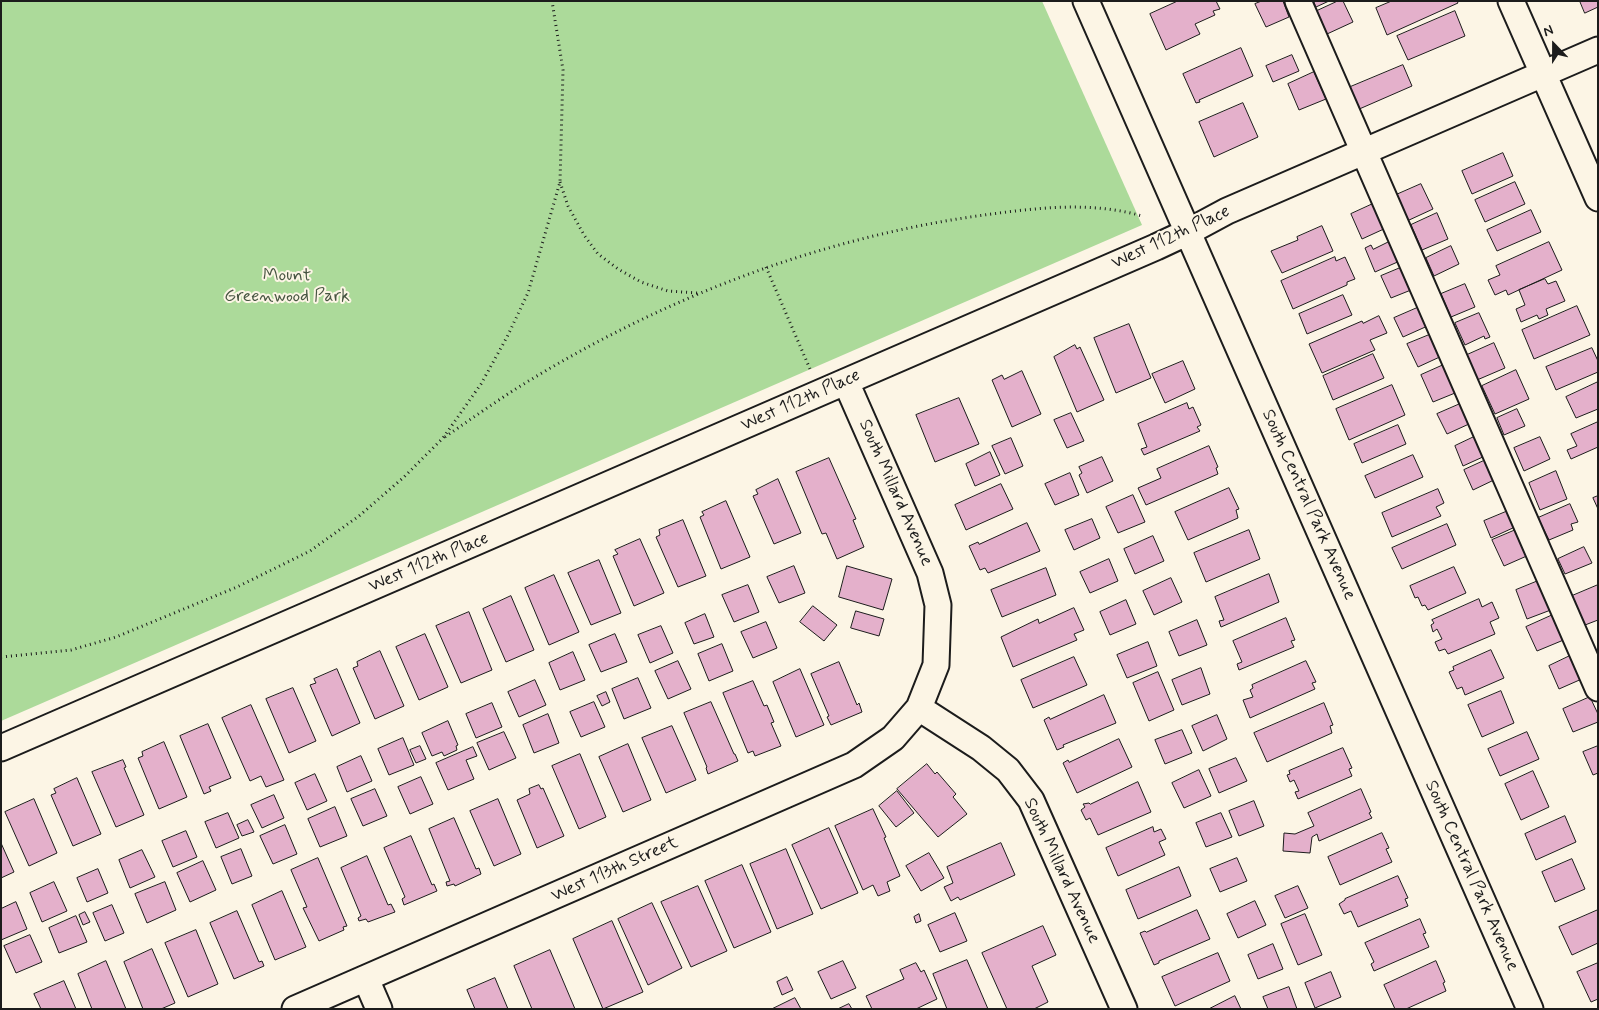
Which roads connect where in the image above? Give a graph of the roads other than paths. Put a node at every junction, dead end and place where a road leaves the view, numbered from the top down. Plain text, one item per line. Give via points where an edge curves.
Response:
1 (1086, 1) edge
2 (1298, 1) edge
3 (1511, 1) edge
4 (1598, 50) edge
5 (1543, 74) junction
6 (1364, 152) junction
7 (1598, 198) edge
8 (1188, 232) junction
9 (846, 382) junction
10 (1598, 688) edge
11 (919, 708) junction
12 (1, 748) edge
13 (366, 979) junction
14 (295, 1009) edge
15 (379, 1009) edge
16 (1124, 1009) edge
17 (1530, 1009) edge

1 - 8 street, South Central Park Avenue
2 - 6 street
3 - 5 street
4 - 5 street, West 112th Place
5 - 6 street, West 112th Place
5 - 7 street
6 - 8 street, West 112th Place via 1227,211
6 - 10 street
8 - 9 street, West 112th Place
8 - 17 street, South Central Park Avenue
9 - 11 street, South Millard Avenue via 930,573 938,605 936,665
9 - 12 street, West 112th Place
11 - 13 street, West 113th Street via 893,738 854,765
11 - 16 street, South Millard Avenue via 988,753 1008,770 1031,800
13 - 14 street, West 113th Street
13 - 15 street

